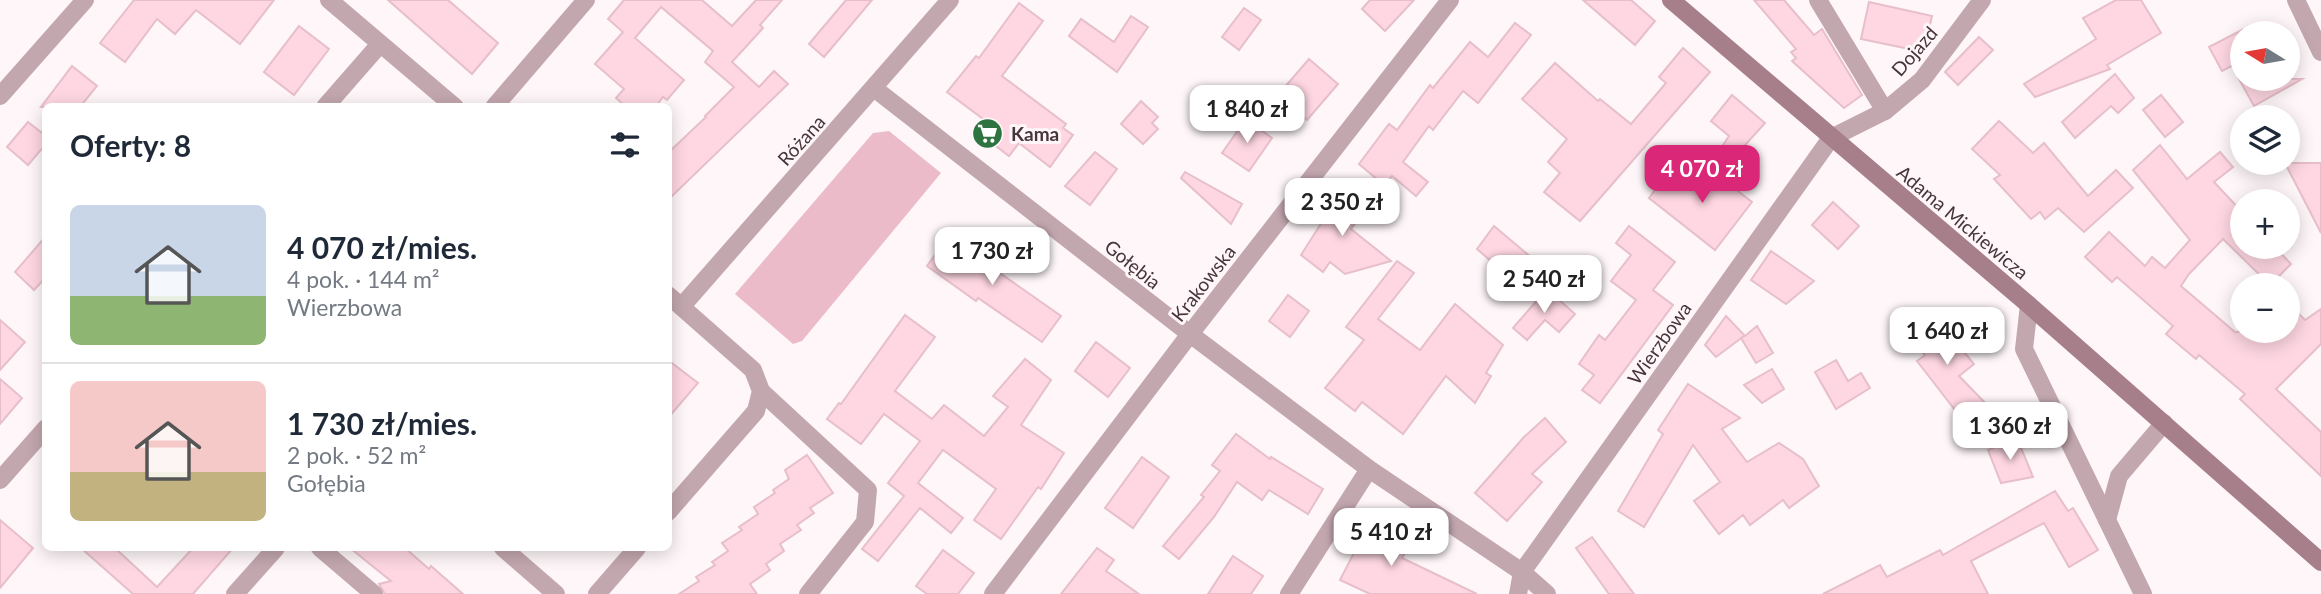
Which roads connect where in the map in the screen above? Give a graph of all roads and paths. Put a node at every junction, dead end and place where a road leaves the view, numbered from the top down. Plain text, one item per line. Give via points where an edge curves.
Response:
1 (85, 0) edge
2 (329, 0) edge
3 (586, 0) edge
4 (950, 0) edge
5 (1450, 0) edge
6 (1671, 0) edge
7 (1818, 0) edge
8 (1982, 0) edge
9 (2296, 0) edge
10 (380, 44) junction
11 (2321, 52) edge
12 (875, 89) junction
13 (0, 96) edge
14 (328, 103) edge
15 (450, 103) edge
16 (497, 103) edge
17 (1885, 111) junction
18 (1831, 138) junction
19 (675, 300) edge
20 (2029, 305) junction
21 (1190, 334) junction
22 (761, 391) junction
23 (2164, 423) junction
24 (42, 433) edge
25 (1369, 469) junction
26 (0, 480) edge
27 (672, 507) edge
28 (2107, 520) junction
29 (273, 551) edge
30 (324, 551) edge
31 (506, 551) edge
32 (635, 551) edge
33 (2321, 562) edge
34 (1522, 572) junction
35 (236, 594) edge
36 (374, 594) edge
37 (556, 594) edge
38 (597, 594) edge
39 (808, 594) edge
40 (993, 594) edge
41 (1289, 594) edge
42 (1518, 594) edge
43 (1546, 594) edge
44 (2143, 594) edge

1 - 13 street
2 - 10 street
3 - 16 street
4 - 12 street, Różana
5 - 21 street, Krakowska
6 - 18 main road, Adama Mickiewicza
7 - 17 street
8 - 17 street, Dojazd via 1922,80
9 - 11 street
10 - 14 street
10 - 15 street
12 - 19 street, Różana
12 - 21 street, Gołębia
17 - 18 street, Dojazd
18 - 20 main road, Adama Mickiewicza
18 - 34 street, Wierzbowa
19 - 22 street via 752,370
20 - 23 main road, Adama Mickiewicza
20 - 28 street via 2024,349
21 - 25 street, Gołębia
21 - 40 street, Krakowska
22 - 27 street via 756,411
22 - 39 street via 868,490 865,522
23 - 28 street via 2119,476
23 - 33 main road, Adama Mickiewicza
24 - 26 street
25 - 34 street, Gołębia
25 - 41 street
28 - 44 street
29 - 35 street
30 - 36 street
31 - 37 street
32 - 38 street
34 - 42 street
34 - 43 street

